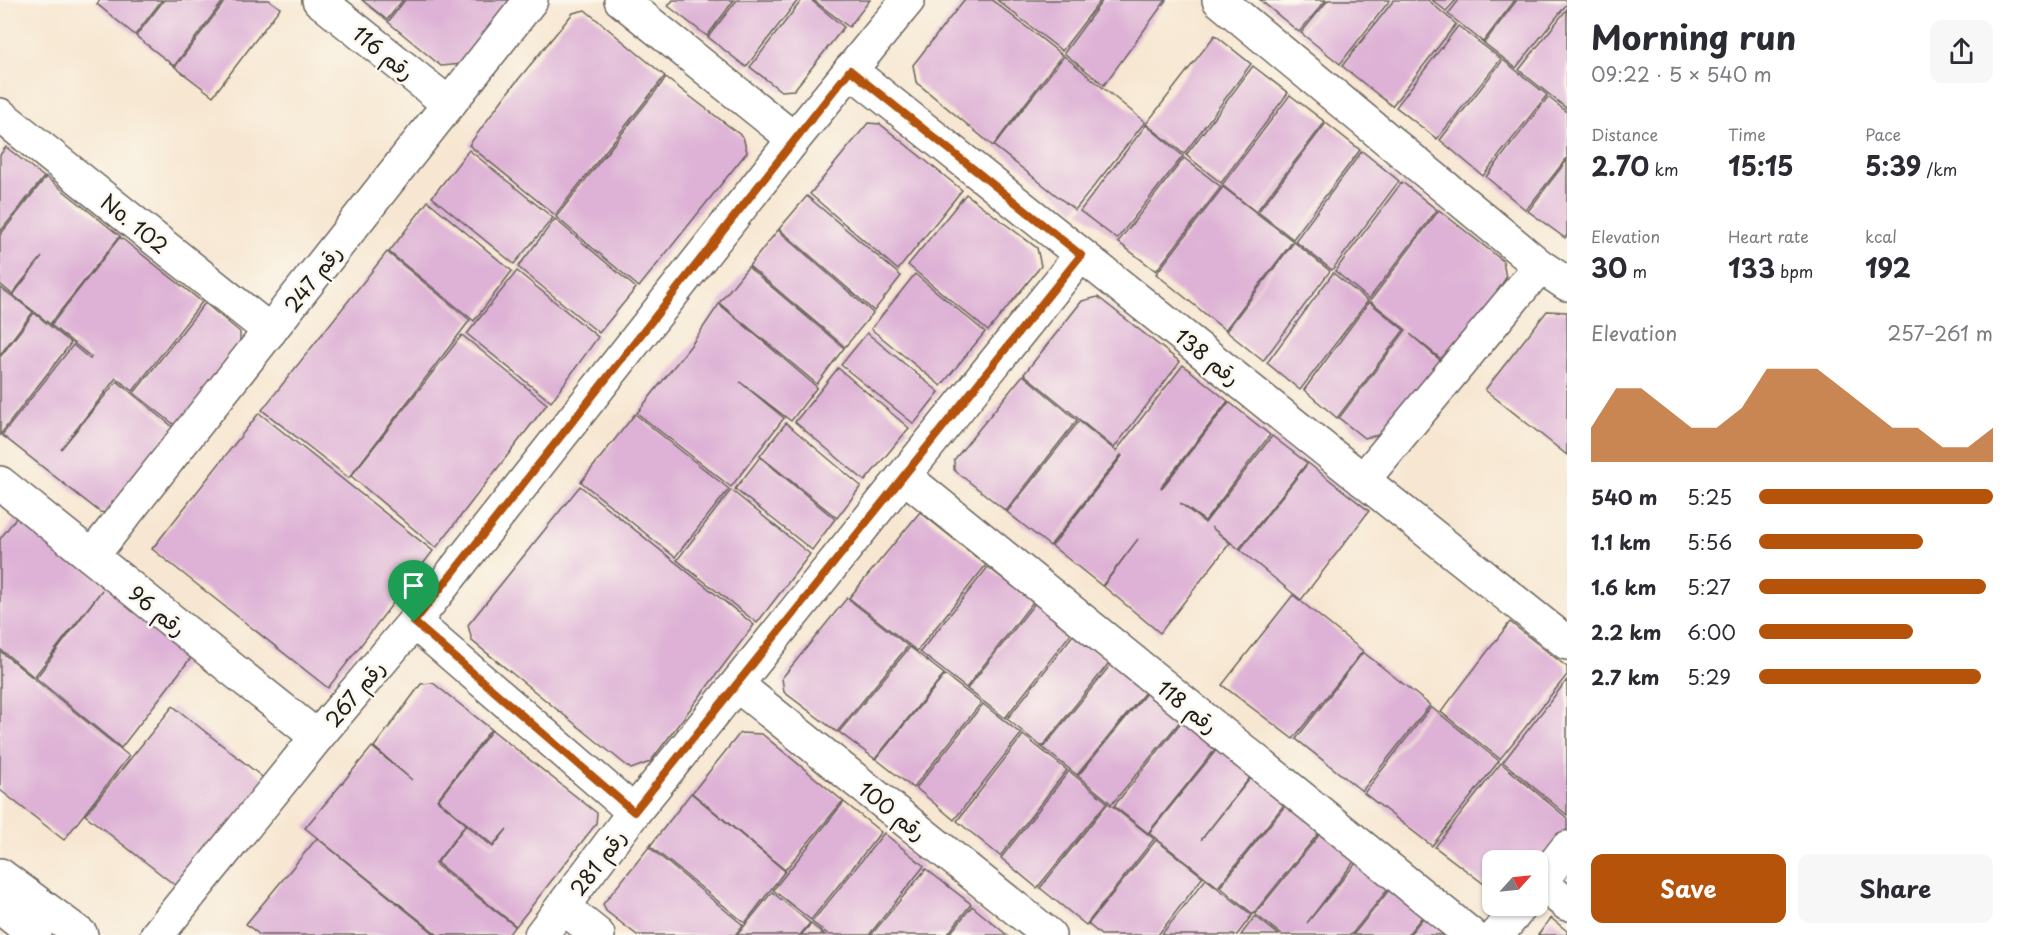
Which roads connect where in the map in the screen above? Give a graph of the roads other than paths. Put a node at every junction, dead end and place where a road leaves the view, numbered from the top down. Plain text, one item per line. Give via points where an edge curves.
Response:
1 (319, 0) edge
2 (531, 0) edge
3 (621, 0) edge
4 (908, 0) edge
5 (1219, 0) edge
6 (850, 70) junction
7 (450, 104) junction
8 (0, 115) edge
9 (794, 139) junction
10 (1081, 255) junction
11 (1540, 266) junction
12 (1567, 284) edge
13 (270, 331) junction
14 (904, 476) junction
15 (1363, 480) junction
16 (0, 483) edge
17 (92, 556) junction
18 (414, 622) junction
19 (1567, 643) edge
20 (737, 685) junction
21 (317, 737) junction
22 (634, 812) junction
23 (1567, 848) edge
24 (1548, 872) edge
25 (0, 875) edge
26 (1548, 897) edge
27 (1567, 904) edge
28 (0, 907) edge
29 (563, 907) junction
30 (1513, 916) edge
31 (35, 935) edge
32 (81, 935) edge
33 (158, 935) edge
34 (541, 935) edge
35 (598, 935) edge
36 (1049, 935) edge
37 (1471, 935) edge
38 (1497, 935) edge

1 - 7 street, رقم 116
2 - 7 street, رقم 247
3 - 9 street
4 - 6 street, رقم 267
5 - 11 street
6 - 9 street, رقم 267
6 - 10 street, رقم 138
7 - 13 street, رقم 247
8 - 13 street, No. 102
9 - 18 street, رقم 267
10 - 14 street, رقم 281
10 - 15 street, رقم 138
11 - 12 street
11 - 15 street
13 - 17 street, رقم 247
14 - 20 street, رقم 281
14 - 37 street, رقم 118
15 - 19 street, رقم 138
16 - 17 street, رقم 96
17 - 21 street, رقم 96
18 - 21 street, رقم 267
18 - 22 street
20 - 22 street, رقم 281
20 - 36 street, رقم 100
21 - 33 street, رقم 267
22 - 29 street, رقم 281
23 - 24 street
25 - 32 street
26 - 27 street
28 - 31 street
29 - 34 street, رقم 281
29 - 35 street
30 - 38 street

